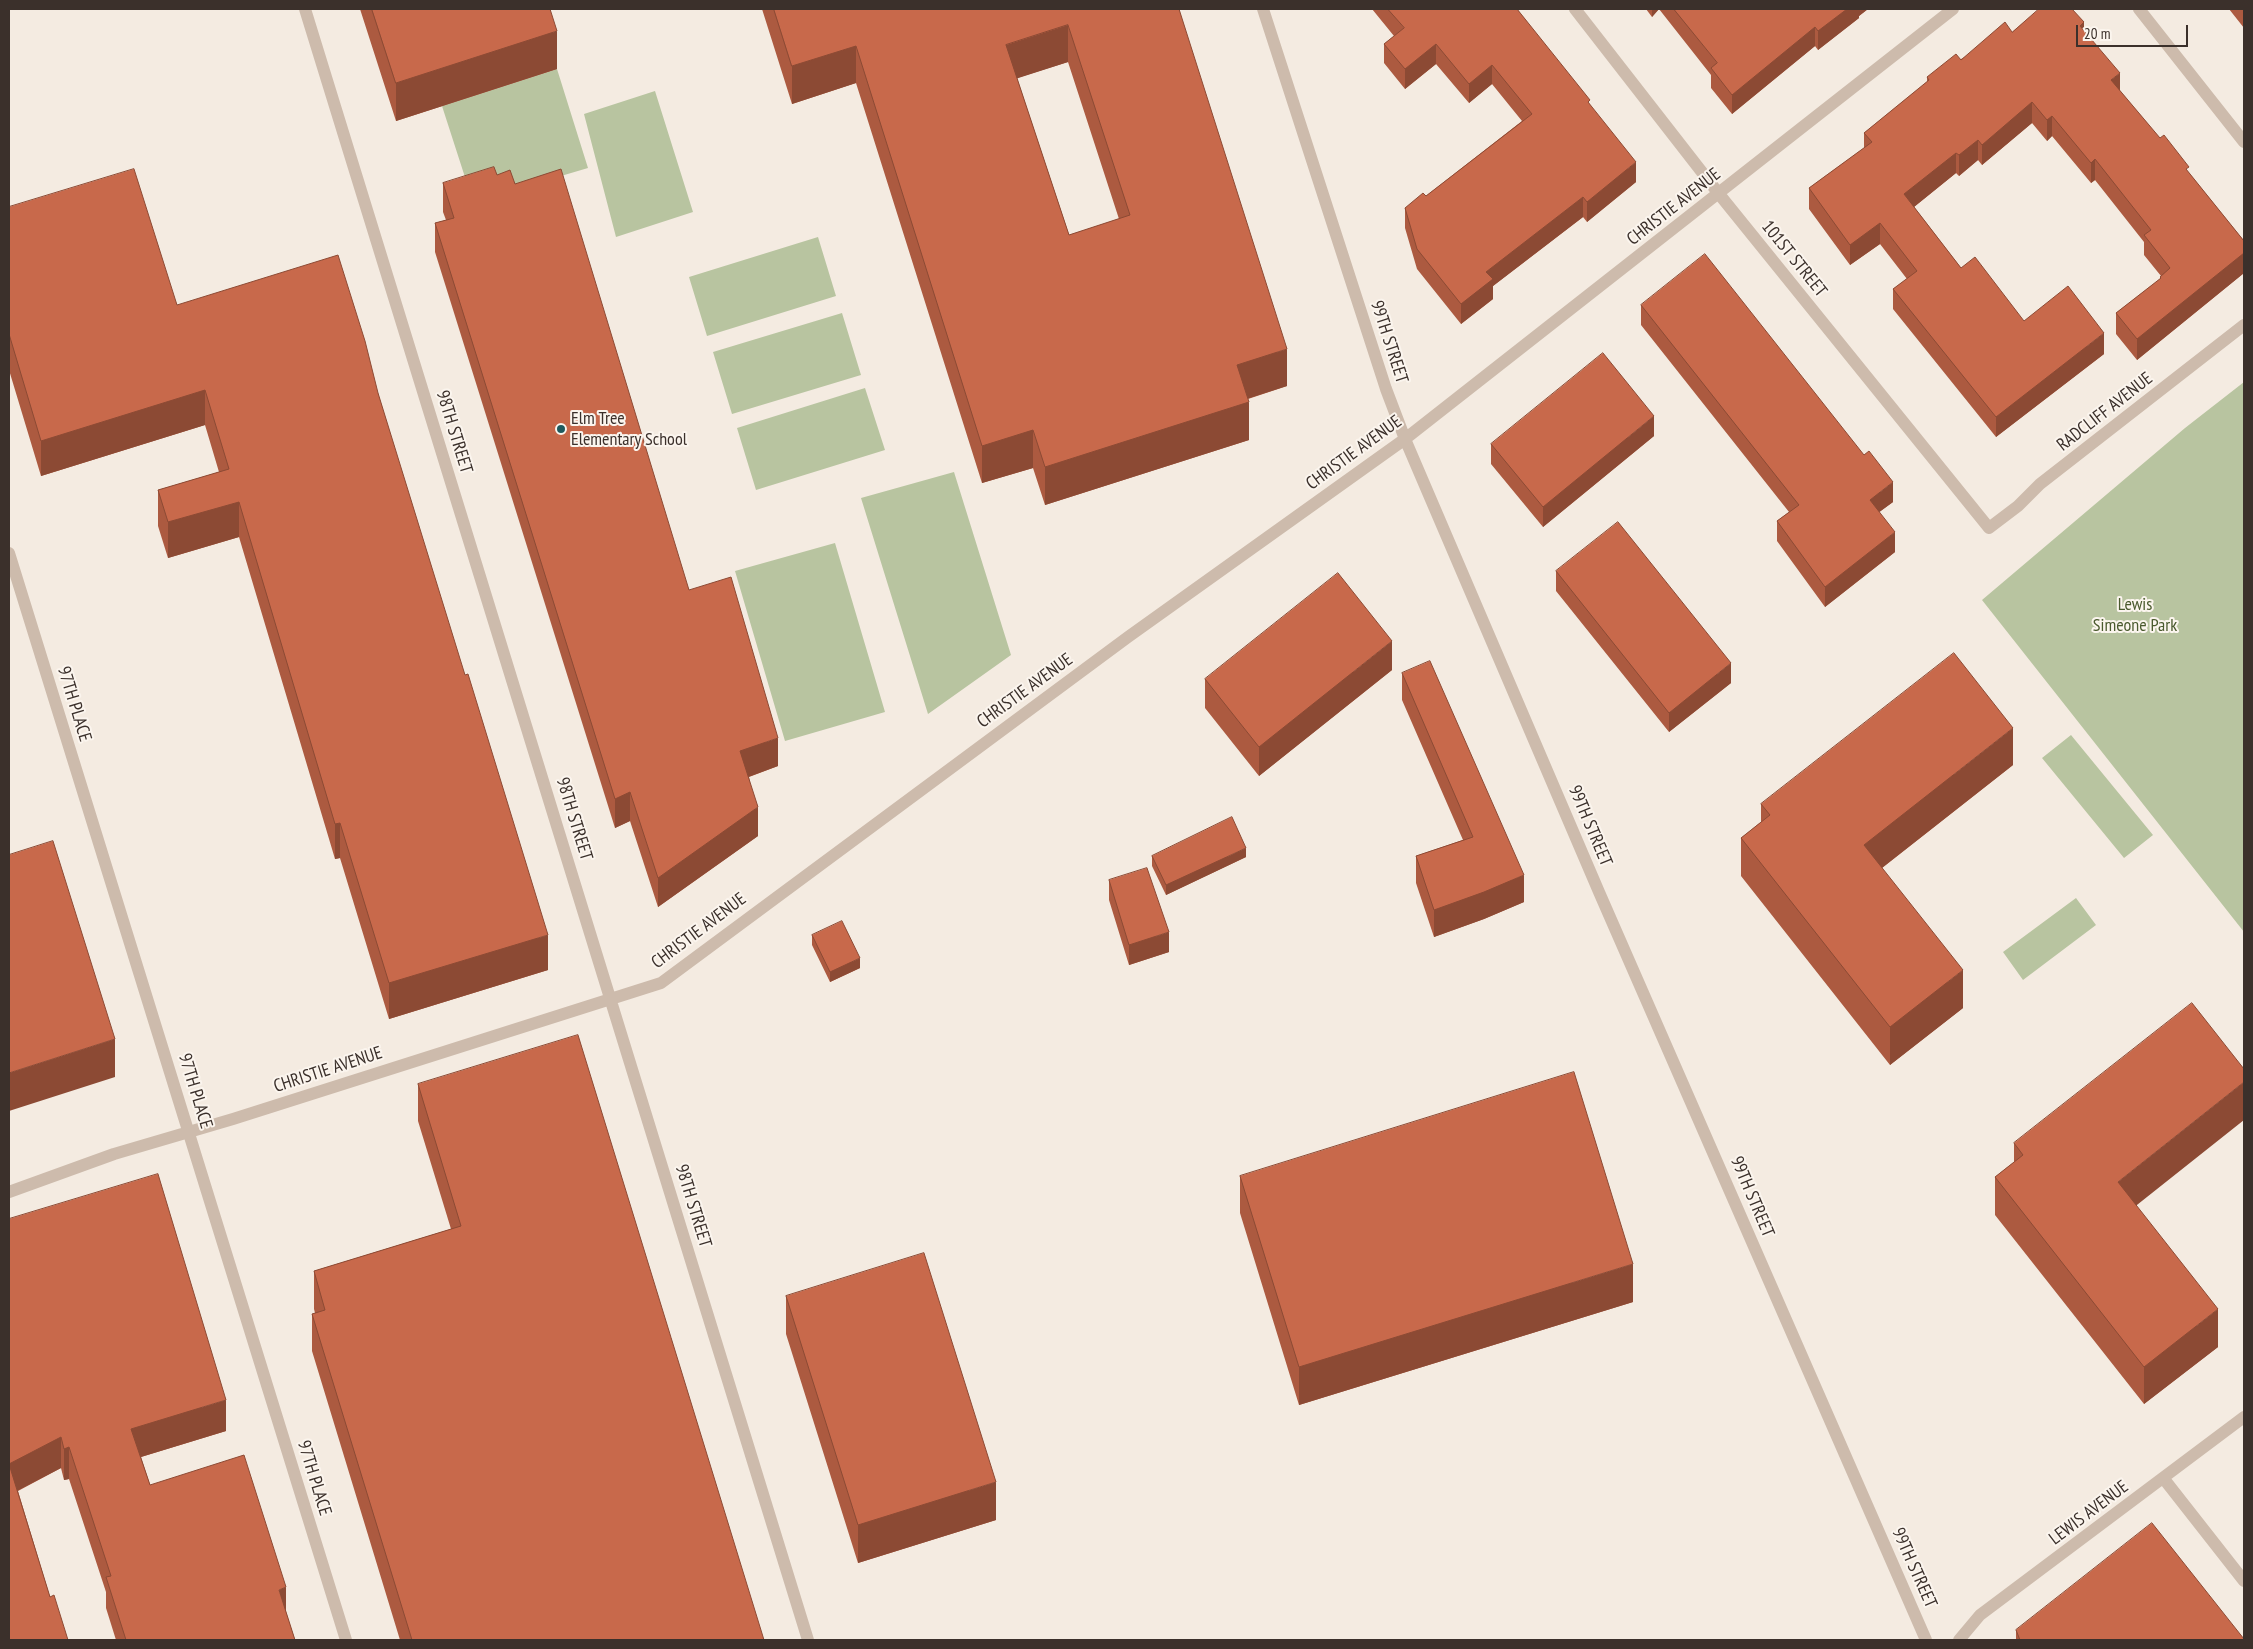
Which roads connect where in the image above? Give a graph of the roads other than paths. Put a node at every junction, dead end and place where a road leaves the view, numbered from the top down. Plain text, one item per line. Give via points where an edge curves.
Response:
1 (305, 9) edge
2 (1262, 9) edge
3 (1575, 9) edge
4 (1953, 9) edge
5 (2139, 9) edge
6 (2244, 142) edge
7 (1719, 194) junction
8 (2244, 325) edge
9 (1405, 439) junction
10 (1989, 528) joint
11 (9, 553) edge
12 (611, 999) junction
13 (189, 1132) junction
14 (9, 1192) edge
15 (2244, 1417) edge
16 (2164, 1479) junction
17 (2244, 1581) edge
18 (346, 1640) edge
19 (808, 1640) edge
20 (1926, 1640) edge
21 (1959, 1640) edge

1 - 12 street, 98TH STREET
2 - 9 street, 99TH STREET
3 - 7 street, 101ST STREET
4 - 7 street, CHRISTIE AVENUE
5 - 6 street
7 - 9 street, CHRISTIE AVENUE
7 - 10 street, 101ST STREET
8 - 10 street, RADCLIFF AVENUE via 2040,484
9 - 12 street, CHRISTIE AVENUE via 1128,637 660,983
9 - 20 street, 99TH STREET
11 - 13 street, 97TH PLACE
12 - 13 street, CHRISTIE AVENUE
12 - 19 street, 98TH STREET
13 - 14 street, CHRISTIE AVENUE via 114,1154
13 - 18 street, 97TH PLACE
15 - 16 street, LEWIS AVENUE
16 - 17 street
16 - 21 street, LEWIS AVENUE via 1980,1615

